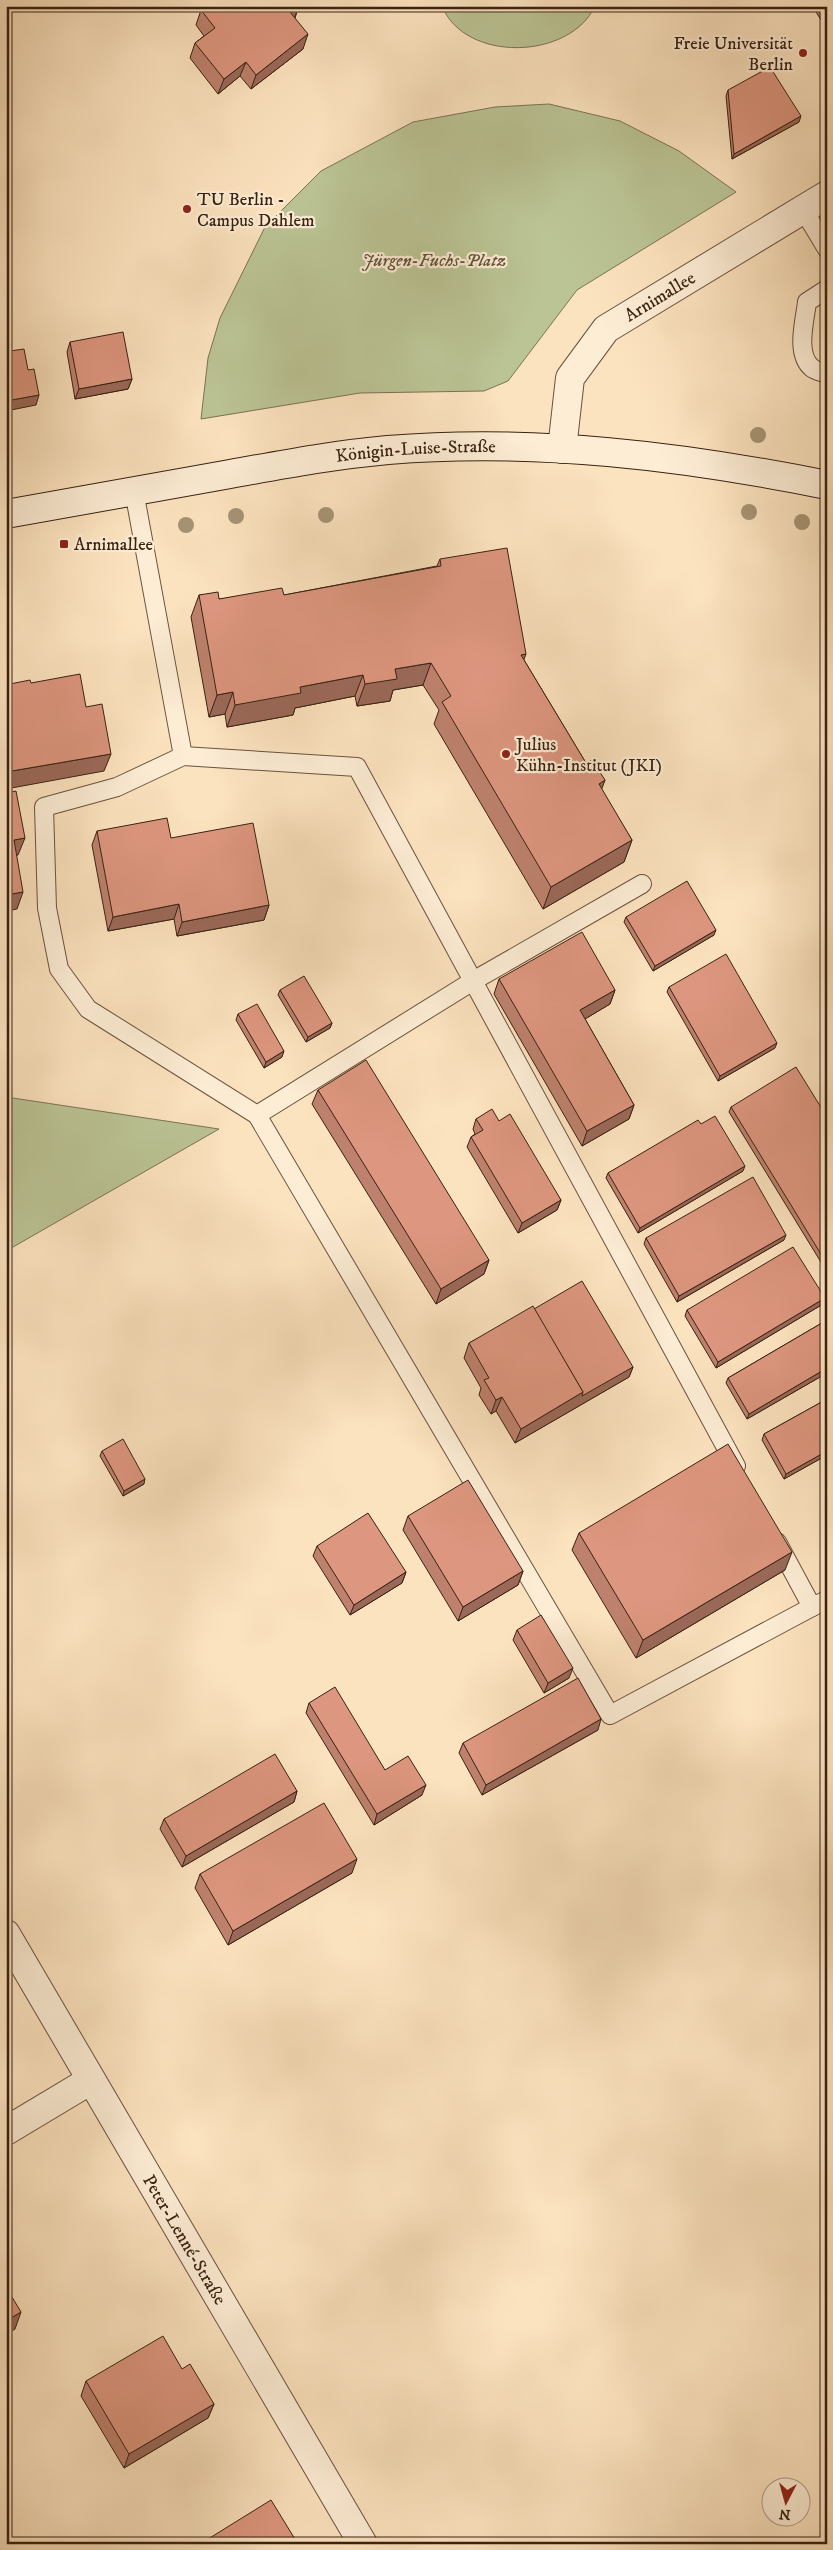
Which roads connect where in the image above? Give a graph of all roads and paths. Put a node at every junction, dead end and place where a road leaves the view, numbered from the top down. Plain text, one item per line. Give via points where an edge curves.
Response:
1 (827, 194) edge
2 (803, 209) junction
3 (827, 249) edge
4 (827, 289) edge
5 (827, 374) edge
6 (562, 449) junction
7 (827, 485) edge
8 (134, 491) junction
9 (6, 514) edge
10 (183, 756) junction
11 (642, 884) dead end
12 (473, 980) junction
13 (257, 1115) junction
14 (742, 1477) edge
15 (770, 1529) edge
16 (820, 1604) edge
17 (6, 1934) edge
18 (91, 2080) junction
19 (6, 2131) edge
20 (363, 2544) edge

1 - 2 street, Arnimallee
2 - 3 lane
2 - 6 street, Arnimallee via 606,329 570,378
4 - 5 lane via 807,302 803,354 811,367
6 - 7 street, Königin-Luise-Straße via 686,459
6 - 8 street, Königin-Luise-Straße via 460,446 387,450 306,460
8 - 9 street, Königin-Luise-Straße
8 - 10 lane
10 - 12 lane via 357,767
10 - 13 lane via 117,787 44,808 47,908 60,969 88,1009
11 - 12 lane
12 - 13 lane
12 - 14 lane
13 - 16 lane via 610,1715
15 - 16 lane
17 - 18 street, Peter-Lenné-Straße
18 - 19 street
18 - 20 street, Peter-Lenné-Straße

